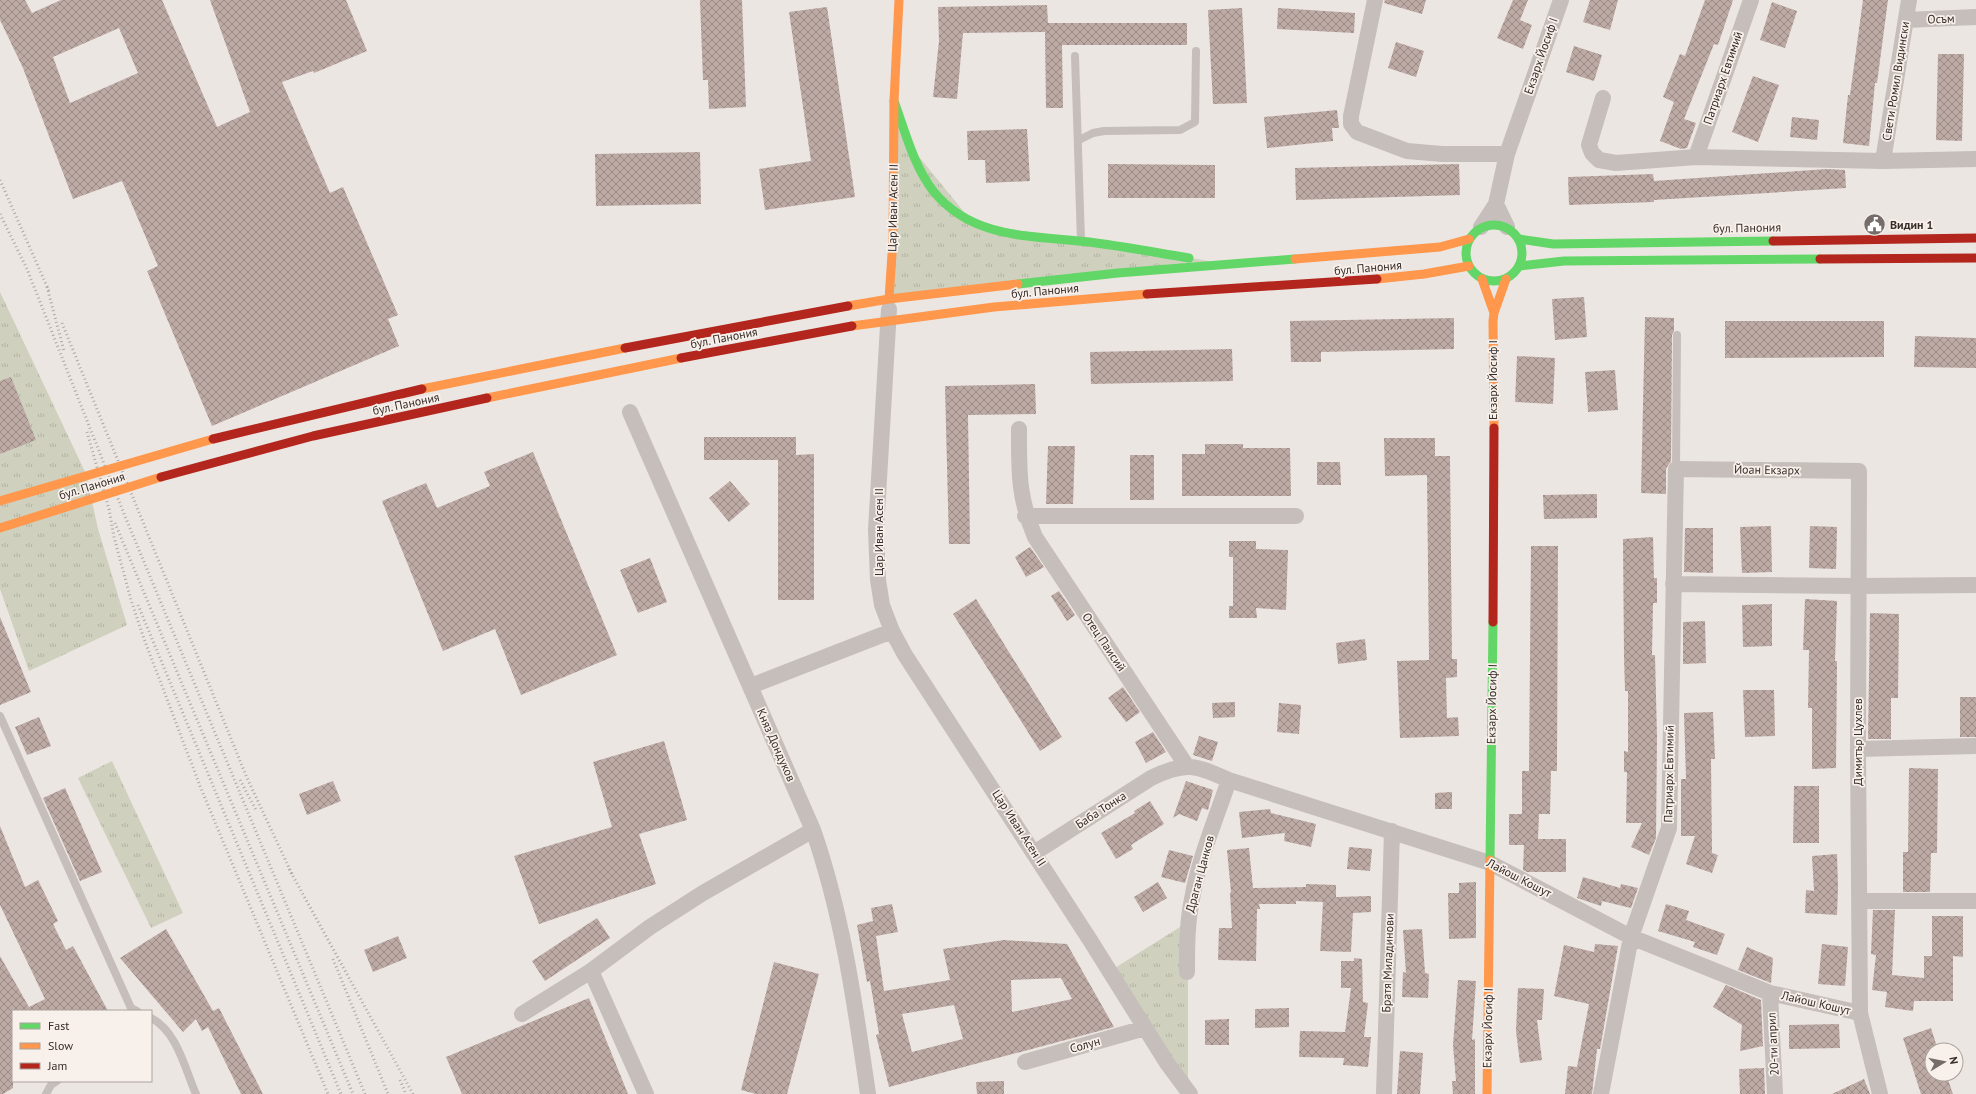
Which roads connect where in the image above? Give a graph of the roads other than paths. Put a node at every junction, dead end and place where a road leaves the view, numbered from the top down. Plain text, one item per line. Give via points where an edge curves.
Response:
1 (899, 0) edge
2 (1375, 0) edge
3 (1561, 0) edge
4 (1751, 0) edge
5 (1909, 0) edge
6 (1976, 17) edge
7 (1906, 20) junction
8 (1196, 51) dead end
9 (1075, 56) dead end
10 (1603, 98) dead end
11 (894, 101) junction
12 (1079, 140) junction
13 (1507, 154) junction
14 (1696, 157) junction
15 (1976, 159) edge
16 (1884, 161) junction
17 (1496, 204) junction
18 (1481, 227) junction
19 (1507, 227) junction
20 (1976, 238) edge
21 (1469, 239) junction
22 (1519, 239) junction
23 (1081, 241) junction
24 (1976, 258) edge
25 (1221, 264) junction
26 (1469, 266) junction
27 (1520, 266) junction
28 (1482, 279) junction
29 (1506, 279) junction
30 (889, 299) junction
31 (1494, 313) junction
32 (890, 320) junction
33 (1677, 335) dead end
34 (630, 412) dead end
35 (1019, 429) dead end
36 (1676, 470) junction
37 (1859, 471) joint
38 (0, 501) edge
39 (1026, 516) junction
40 (1296, 516) dead end
41 (0, 528) edge
42 (1673, 584) junction
43 (1976, 585) edge
44 (1859, 586) junction
45 (892, 631) junction
46 (751, 686) junction
47 (0, 716) edge
48 (1976, 746) edge
49 (1858, 749) junction
50 (1186, 765) junction
51 (1169, 769) joint
52 (1230, 780) junction
53 (813, 830) junction
54 (1392, 831) junction
55 (1034, 853) junction
56 (1490, 863) junction
57 (1859, 901) junction
58 (1976, 901) edge
59 (1631, 937) junction
60 (591, 971) junction
61 (1187, 972) dead end
62 (1770, 993) junction
63 (135, 1010) edge
64 (1860, 1013) junction
65 (522, 1014) dead end
66 (153, 1021) edge
67 (1145, 1028) junction
68 (1025, 1062) dead end
69 (56, 1082) edge
70 (863, 1093) edge
71 (1189, 1093) edge
72 (46, 1094) edge
73 (196, 1094) edge
74 (646, 1094) edge
75 (1384, 1094) edge
76 (1487, 1094) edge
77 (1601, 1094) edge
78 (1775, 1094) edge
79 (1880, 1094) edge

1 - 11 main road, Цар Иван Асен II
2 - 13 street via 1351,116 1351,124 1357,132 1407,151
3 - 13 street, Екзарх Йосиф I
4 - 14 street, Патриарх Евтимий
5 - 7 street, Свети Ромил Видински
6 - 7 street, Осъм
7 - 16 street, Свети Ромил Видински
8 - 12 lane via 1195,122 1180,130 1104,131 1092,133
9 - 12 lane
10 - 14 street via 1589,145 1599,160 1616,163
11 - 23 main road via 922,170 934,192 951,209 973,223 1000,233 1046,240
11 - 30 main road, Цар Иван Асен II via 893,239
12 - 23 lane
13 - 17 street, Екзарх Йосиф I
14 - 16 street
15 - 16 street
17 - 18 street, Екзарх Йосиф I
17 - 19 street
18 - 19 main road via 1494,224
18 - 21 main road, бул. Панония
19 - 22 main road
20 - 22 main road, бул. Панония via 1553,244
21 - 25 main road, бул. Панония via 1440,247
21 - 26 main road via 1466,248
22 - 27 main road via 1522,248
23 - 25 main road
24 - 27 main road via 1564,261
25 - 30 main road, бул. Панония
26 - 28 main road
26 - 32 main road, бул. Панония via 1442,273 1115,297
27 - 29 main road
28 - 29 main road
28 - 31 main road, Екзарх Йосиф I
29 - 31 main road, Екзарх Йосиф I
30 - 32 street, Цар Иван Асен II
30 - 38 main road, бул. Панония, bridge via 478,377 314,414 146,457
31 - 56 main road, Екзарх Йосиф I
32 - 41 main road, бул. Панония, bridge via 612,371 314,436 162,477
32 - 45 street, Цар Иван Асен II via 876,530 882,605
33 - 36 lane
34 - 46 street, Княз Дондуков
35 - 39 street, Отец Паисий via 1020,486
36 - 37 street, Йоан Екзарх
36 - 42 street, Патриарх Евтимий
37 - 44 street, Димитър Цухлев
39 - 40 street
39 - 50 street, Отец Паисий via 1035,537
42 - 44 street
42 - 59 street, Патриарх Евтимий via 1669,828
43 - 44 street
44 - 49 street, Димитър Цухлев
45 - 46 street
45 - 55 street, Цар Иван Асен II
46 - 53 street, Княз Дондуков
47 - 63 lane via 131,1008
48 - 49 street
49 - 57 street, Димитър Цухлев
50 - 51 street, Лайош Кошут
50 - 52 street, Лайош Кошут
51 - 55 street, Баба Тонка
52 - 54 street, Лайош Кошут
52 - 61 street, Драган Цанков via 1192,897 1188,922
53 - 60 street via 703,893 650,927
53 - 70 street, Княз Дондуков via 828,874 851,976
54 - 56 street, Лайош Кошут
54 - 75 street, Братя Миладинови
55 - 67 street, Цар Иван Асен II
56 - 59 street, Лайош Кошут
56 - 76 main road, Екзарх Йосиф I
57 - 58 street
57 - 64 street, Димитър Цухлев
59 - 62 street, Лайош Кошут
59 - 77 street, Патриарх Евтимий
60 - 65 street
60 - 74 street
62 - 64 street, Лайош Кошут
62 - 78 street, 20-ти април
64 - 79 street, Димитър Цухлев
66 - 73 lane via 173,1039
67 - 68 street, Солун
67 - 71 street, Цар Иван Асен II
69 - 72 lane

